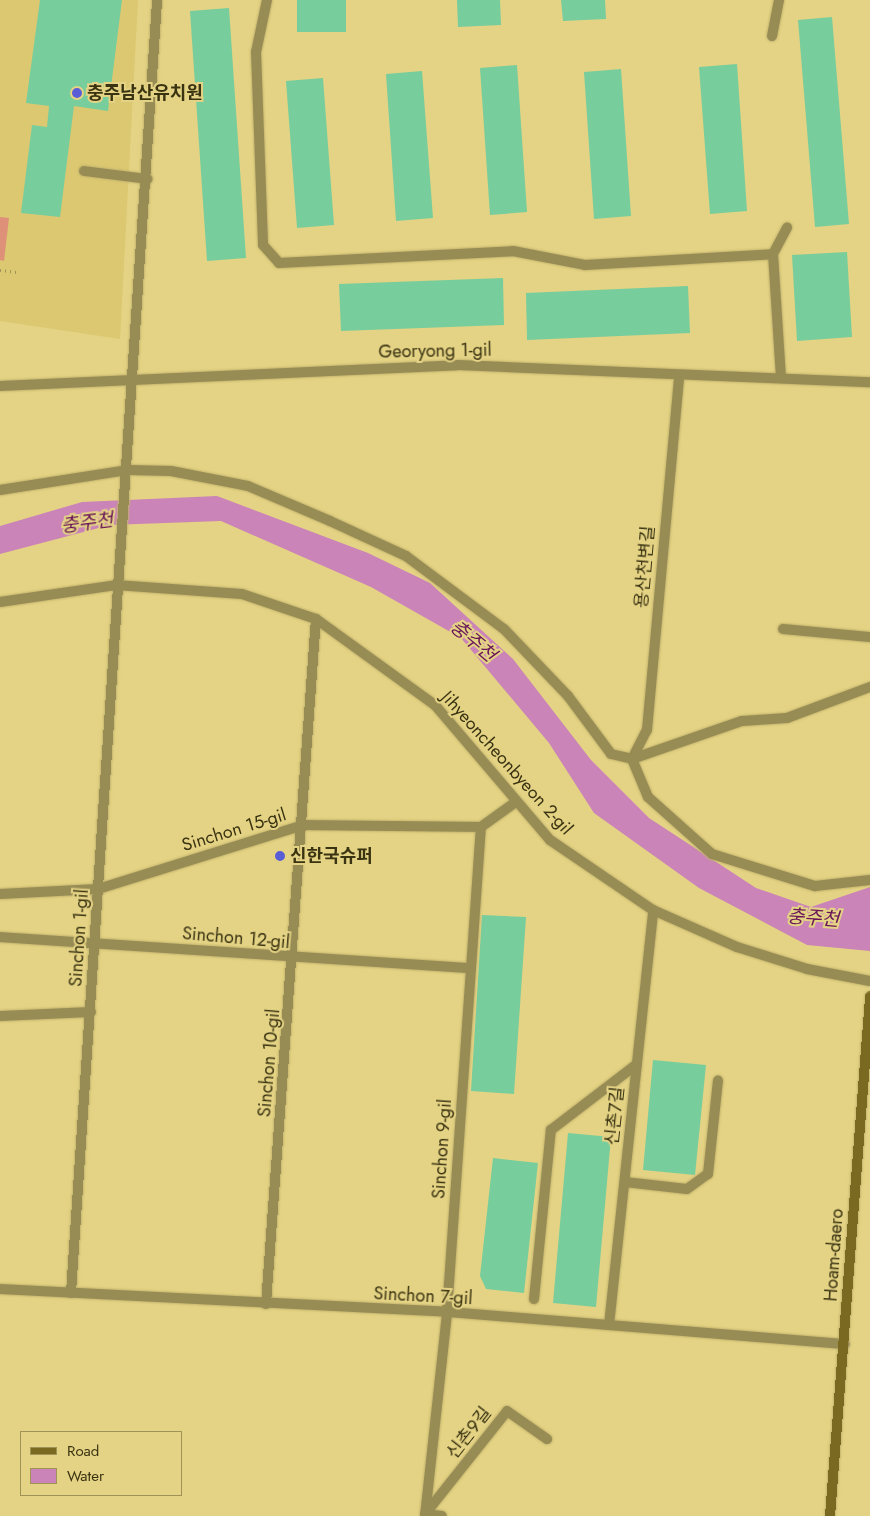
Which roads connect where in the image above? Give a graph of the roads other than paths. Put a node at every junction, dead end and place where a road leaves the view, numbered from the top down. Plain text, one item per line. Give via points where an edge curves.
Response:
1 (157, 0) edge
2 (267, 0) edge
3 (779, 0) edge
4 (772, 36) dead end
5 (84, 171) dead end
6 (147, 179) junction
7 (787, 228) dead end
8 (773, 254) junction
9 (679, 375) junction
10 (135, 376) junction
11 (781, 377) junction
12 (870, 382) edge
13 (0, 386) edge
14 (128, 470) junction
15 (0, 490) edge
16 (116, 585) junction
17 (0, 602) edge
18 (316, 619) junction
19 (783, 629) dead end
20 (870, 637) edge
21 (870, 687) edge
22 (632, 759) junction
23 (517, 801) junction
24 (304, 825) junction
25 (481, 828) junction
26 (870, 880) edge
27 (98, 889) junction
28 (0, 894) edge
29 (653, 910) junction
30 (0, 936) edge
31 (96, 943) junction
32 (293, 959) junction
33 (470, 968) junction
34 (870, 981) edge
35 (870, 997) edge
36 (91, 1012) junction
37 (0, 1016) edge
38 (637, 1064) junction
39 (718, 1081) dead end
40 (866, 1083) edge
41 (625, 1182) junction
42 (0, 1289) edge
43 (71, 1293) junction
44 (534, 1299) dead end
45 (266, 1304) junction
46 (447, 1312) junction
47 (609, 1325) junction
48 (845, 1344) junction
49 (547, 1439) dead end
50 (425, 1515) edge
51 (442, 1516) edge
52 (830, 1516) edge

1 - 6 street, Sinchon 1-gil
2 - 8 street via 256,52 263,245 279,263 513,251 585,265
3 - 4 street
5 - 6 street
6 - 10 street, Sinchon 1-gil
7 - 8 street
8 - 11 street
9 - 10 street, Georyong 1-gil via 458,365
9 - 11 street, Georyong 1-gil
9 - 22 street, 용산천변길 via 647,730
10 - 13 street, Georyong 1-gil
10 - 14 street, Sinchon 1-gil
11 - 12 street, Georyong 1-gil
14 - 15 street
14 - 16 street, Sinchon 1-gil
14 - 22 street via 171,471 248,486 406,556 504,629 568,696 611,754
16 - 17 street, Jihyeoncheonbyeon 2-gil
16 - 18 street, Jihyeoncheonbyeon 2-gil via 242,594
16 - 27 street, Sinchon 1-gil
18 - 23 street, Jihyeoncheonbyeon 2-gil via 435,706
18 - 24 street, Sinchon 10-gil
19 - 20 street
21 - 22 street via 787,718 742,721
22 - 26 street via 648,797 712,854 815,886
23 - 25 street
23 - 29 street, Jihyeoncheonbyeon 2-gil via 550,840
24 - 25 street, Sinchon 15-gil
24 - 27 street, Sinchon 15-gil
24 - 32 street, Sinchon 10-gil
25 - 33 street, Sinchon 9-gil
27 - 28 street, Sinchon 15-gil
27 - 31 street, Sinchon 1-gil
29 - 34 street, Jihyeoncheonbyeon 2-gil via 737,947 807,969
29 - 38 street, 신촌7길
30 - 31 street, Sinchon 12-gil
31 - 32 street, Sinchon 12-gil
31 - 36 street, Sinchon 1-gil
32 - 33 street, Sinchon 12-gil
32 - 45 street, Sinchon 10-gil
33 - 46 street, Sinchon 9-gil
35 - 40 street, Hoam-daero
36 - 37 street
36 - 43 street, Sinchon 1-gil
38 - 41 street, 신촌7길
38 - 44 street via 551,1130
39 - 41 street via 708,1174 687,1189
40 - 48 street, Hoam-daero
41 - 47 street, 신촌7길
42 - 43 street, Sinchon 7-gil
43 - 45 street, Sinchon 7-gil
45 - 46 street, Sinchon 7-gil
46 - 47 street, Sinchon 7-gil
46 - 50 street, Sinchon 9-gil
47 - 48 street, Sinchon 7-gil
48 - 52 street, Hoam-daero
49 - 50 street, 신촌9길 via 507,1411
50 - 51 street

